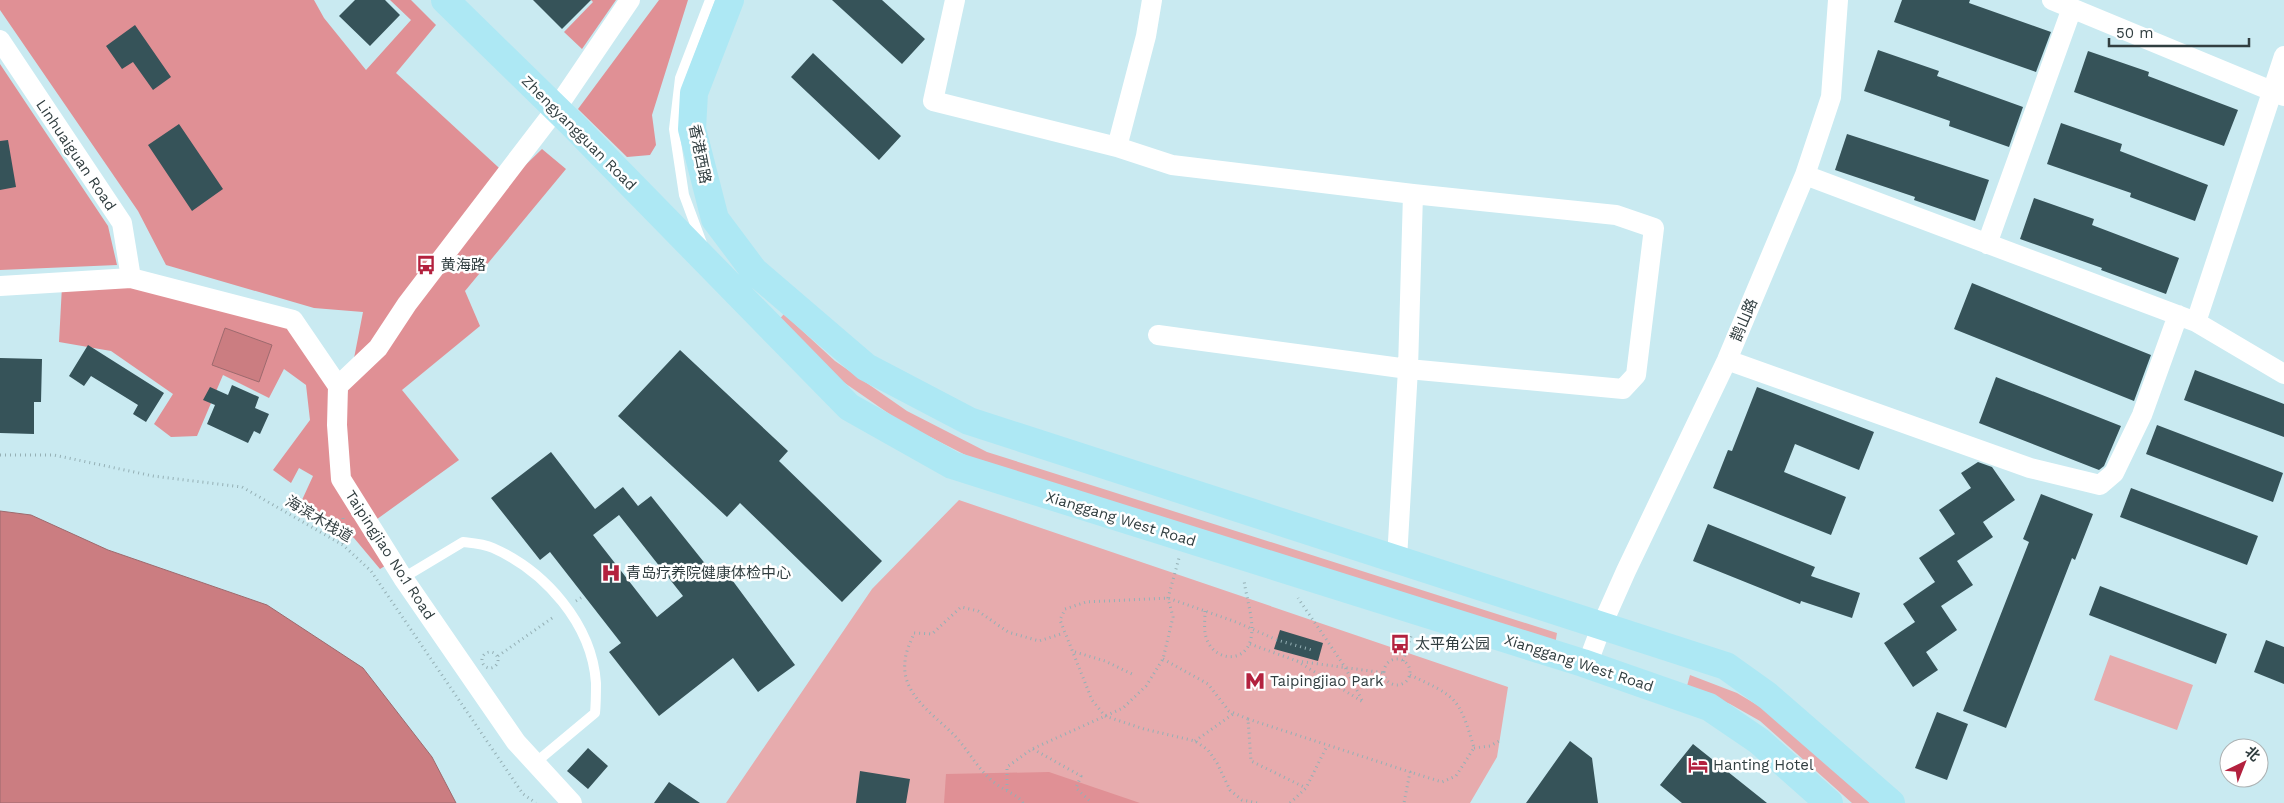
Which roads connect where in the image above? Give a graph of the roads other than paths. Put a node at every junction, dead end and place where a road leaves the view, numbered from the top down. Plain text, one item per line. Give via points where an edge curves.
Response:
1 (445, 0) edge
2 (630, 0) edge
3 (710, 0) edge
4 (730, 0) edge
5 (955, 0) edge
6 (1152, 0) edge
7 (1838, 0) edge
8 (2052, 0) edge
9 (2072, 8) junction
10 (0, 40) edge
11 (2284, 56) edge
12 (2278, 94) edge
13 (556, 109) junction
14 (1116, 147) junction
15 (1805, 175) junction
16 (1413, 194) junction
17 (1987, 244) junction
18 (711, 268) junction
19 (131, 278) junction
20 (0, 286) edge
21 (2187, 319) junction
22 (1158, 335) dead end
23 (1726, 360) junction
24 (1408, 369) junction
25 (2284, 374) edge
26 (338, 386) junction
27 (1397, 559) junction
28 (404, 578) junction
29 (1602, 625) junction
30 (1587, 665) junction
31 (535, 763) junction
32 (572, 803) edge
33 (1829, 803) edge
34 (1891, 803) edge

1 - 13 main road, Zhengyangguan Road
2 - 13 street
3 - 18 lane, Xianggang West Road via 680,78 674,129 684,195
4 - 27 main road, 香港西路 via 694,93 692,129 715,219 754,271 866,367 969,421
5 - 14 street via 933,101
6 - 14 street via 1146,36
7 - 15 street, 鹊山路 via 1832,97
8 - 9 street
9 - 12 street
9 - 17 street
10 - 19 street, Linhuaiguan Road via 122,223
11 - 12 street
12 - 21 street
13 - 18 main road, Zhengyangguan Road
13 - 26 street via 378,348
14 - 16 street via 1172,165
15 - 17 street
15 - 23 street, 鹊山路
16 - 24 street
16 - 24 street via 1616,215 1654,228 1636,376 1623,388
17 - 21 street
18 - 30 main road, Xianggang West Road via 849,407 952,465
19 - 20 street
19 - 26 street via 293,320
21 - 23 street via 2114,473 2100,485 2030,468
21 - 25 street
22 - 24 street
23 - 29 street, 鹊山路
24 - 27 street
26 - 28 street, Taipingjiao No.1 Road via 341,479
27 - 29 main road
28 - 31 street, Taipingjiao No.1 Road via 516,742
28 - 31 lane via 463,542 492,547 526,567 553,591 577,623 589,650 596,681 595,713
29 - 30 street, 鹊山路
29 - 34 main road via 1726,666 1768,696
30 - 33 main road, Xianggang West Road via 1709,707 1759,741
31 - 32 street, Taipingjiao No.1 Road

